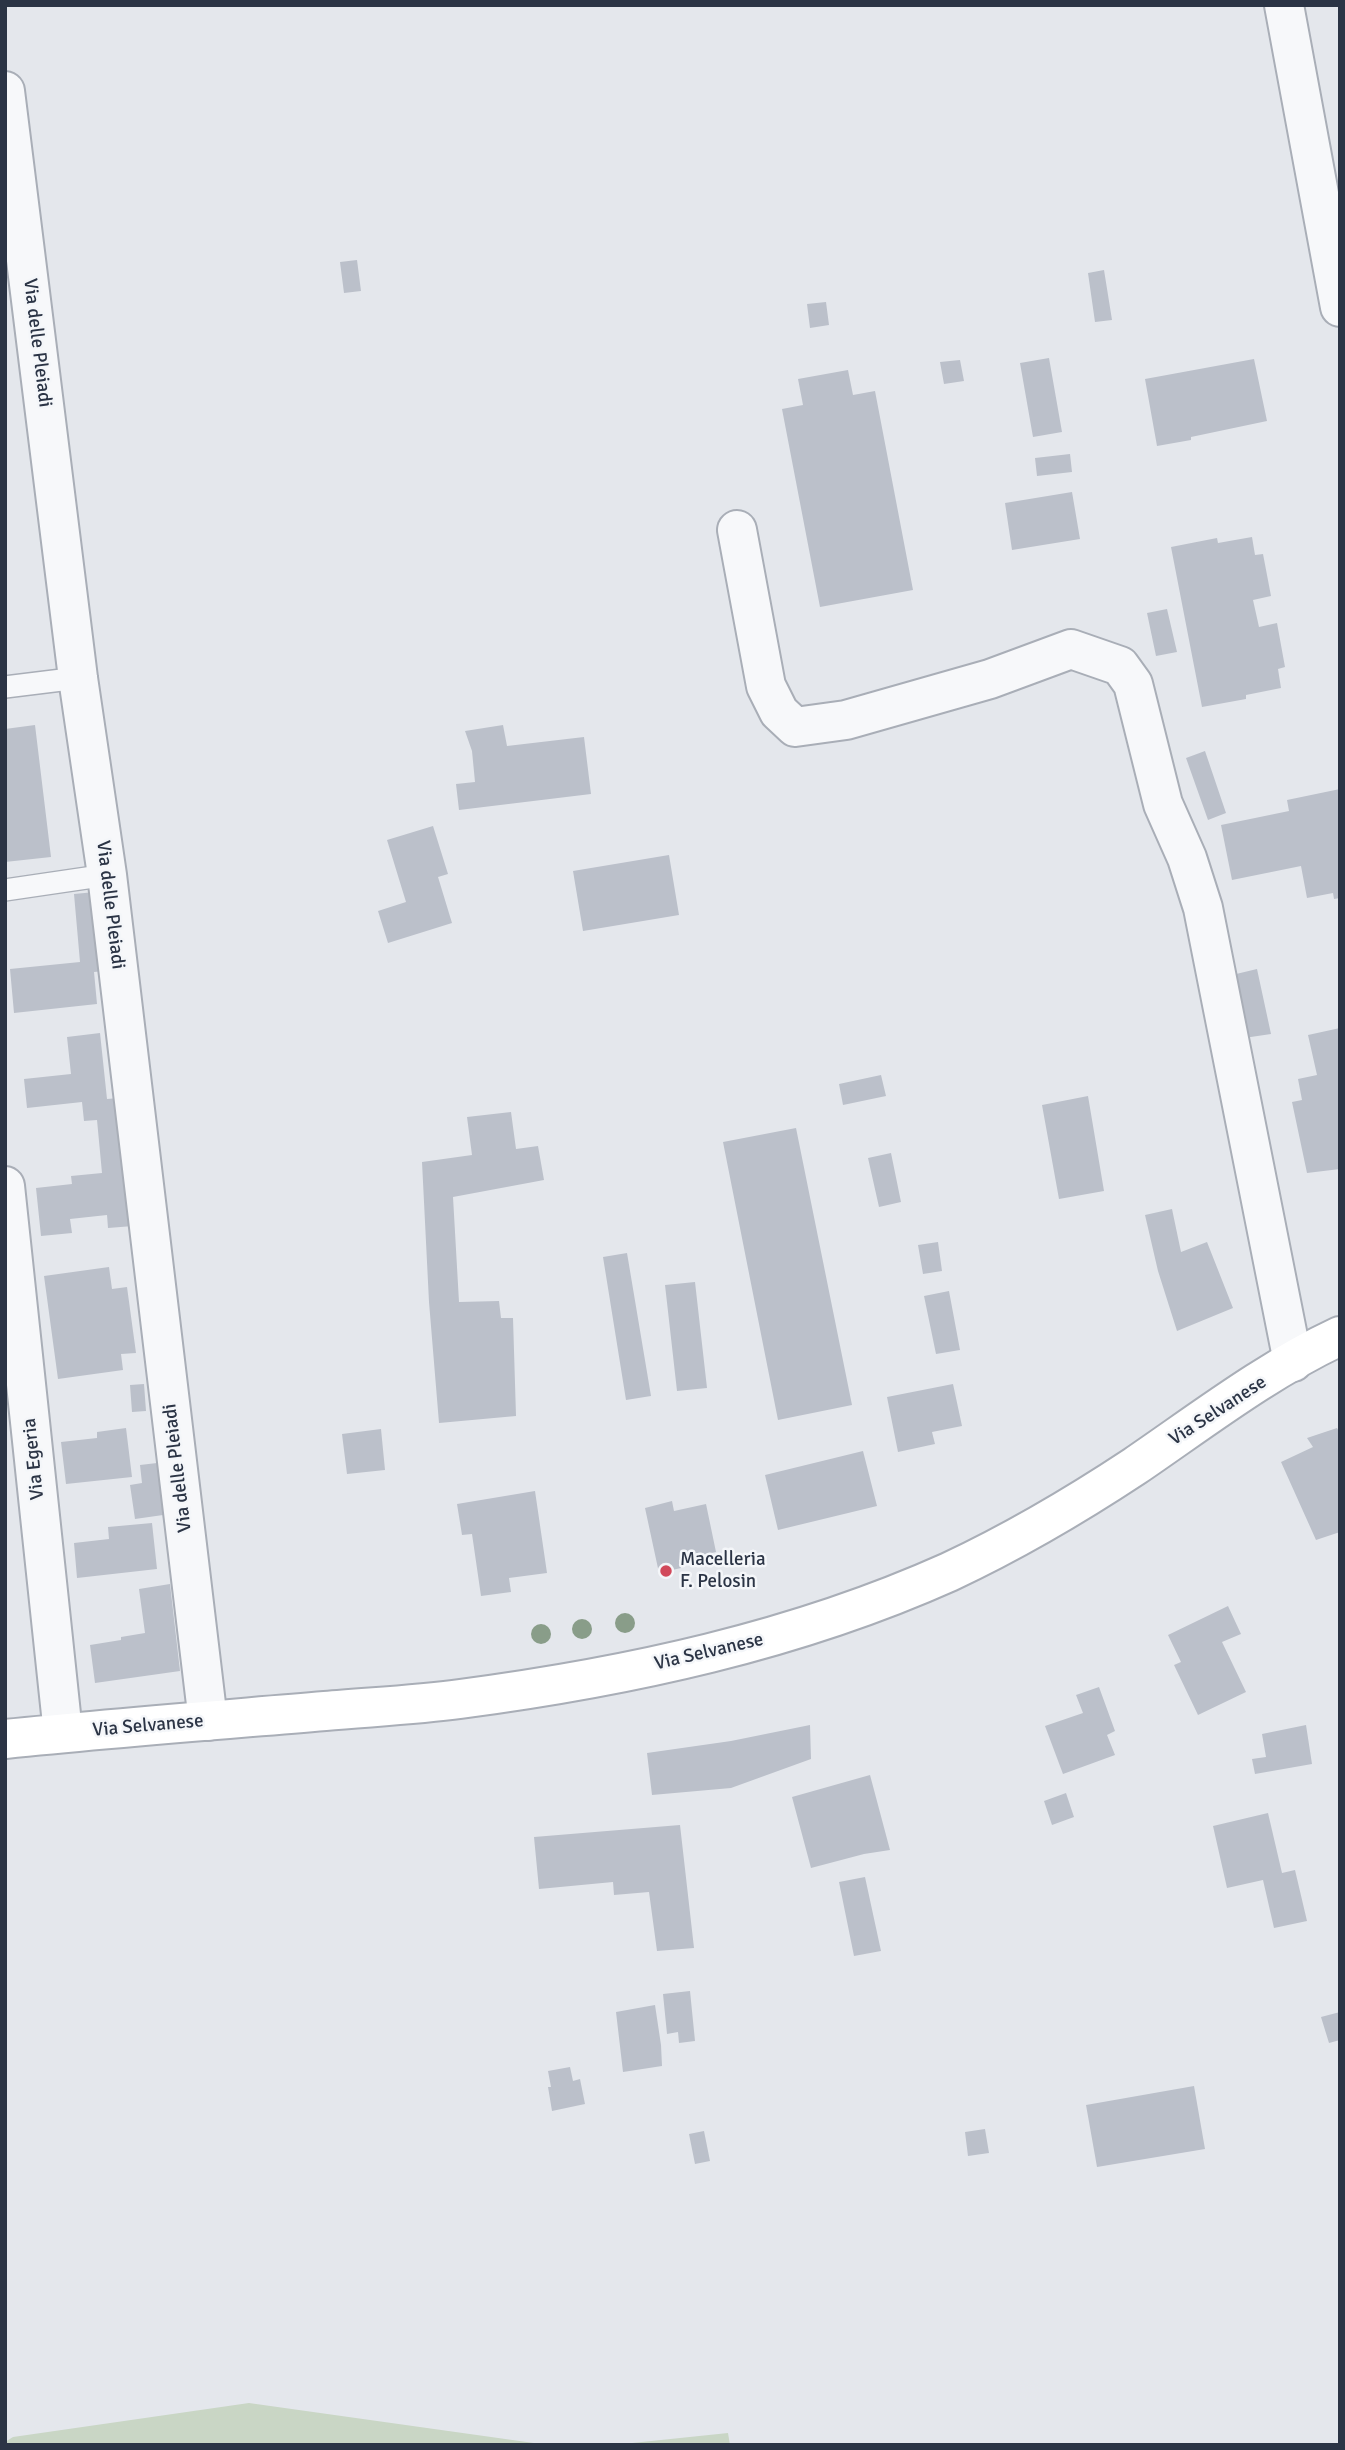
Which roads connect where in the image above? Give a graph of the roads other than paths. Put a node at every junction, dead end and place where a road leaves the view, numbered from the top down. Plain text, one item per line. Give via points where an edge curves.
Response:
1 (1284, 5) edge
2 (5, 91) edge
3 (1340, 307) edge
4 (737, 530) dead end
5 (78, 678) junction
6 (5, 687) edge
7 (107, 876) junction
8 (5, 890) edge
9 (5, 1186) edge
10 (1340, 1336) edge
11 (1293, 1362) junction
12 (208, 1721) junction
13 (63, 1733) junction
14 (5, 1739) edge

1 - 3 street
2 - 5 street, Via delle Pleiadi
4 - 11 street via 766,687 779,712 795,727 846,720 990,679 1071,649 1120,666 1133,684 1163,804 1203,908
5 - 6 lane
5 - 7 street, Via delle Pleiadi
7 - 8 lane
7 - 12 street, Via delle Pleiadi
9 - 13 street, Via Egeria
10 - 11 street, Via Selvanese
11 - 12 street, Via Selvanese via 1034,1528 888,1598 785,1634 566,1683 459,1699
12 - 13 street, Via Selvanese
13 - 14 street, Via Selvanese

